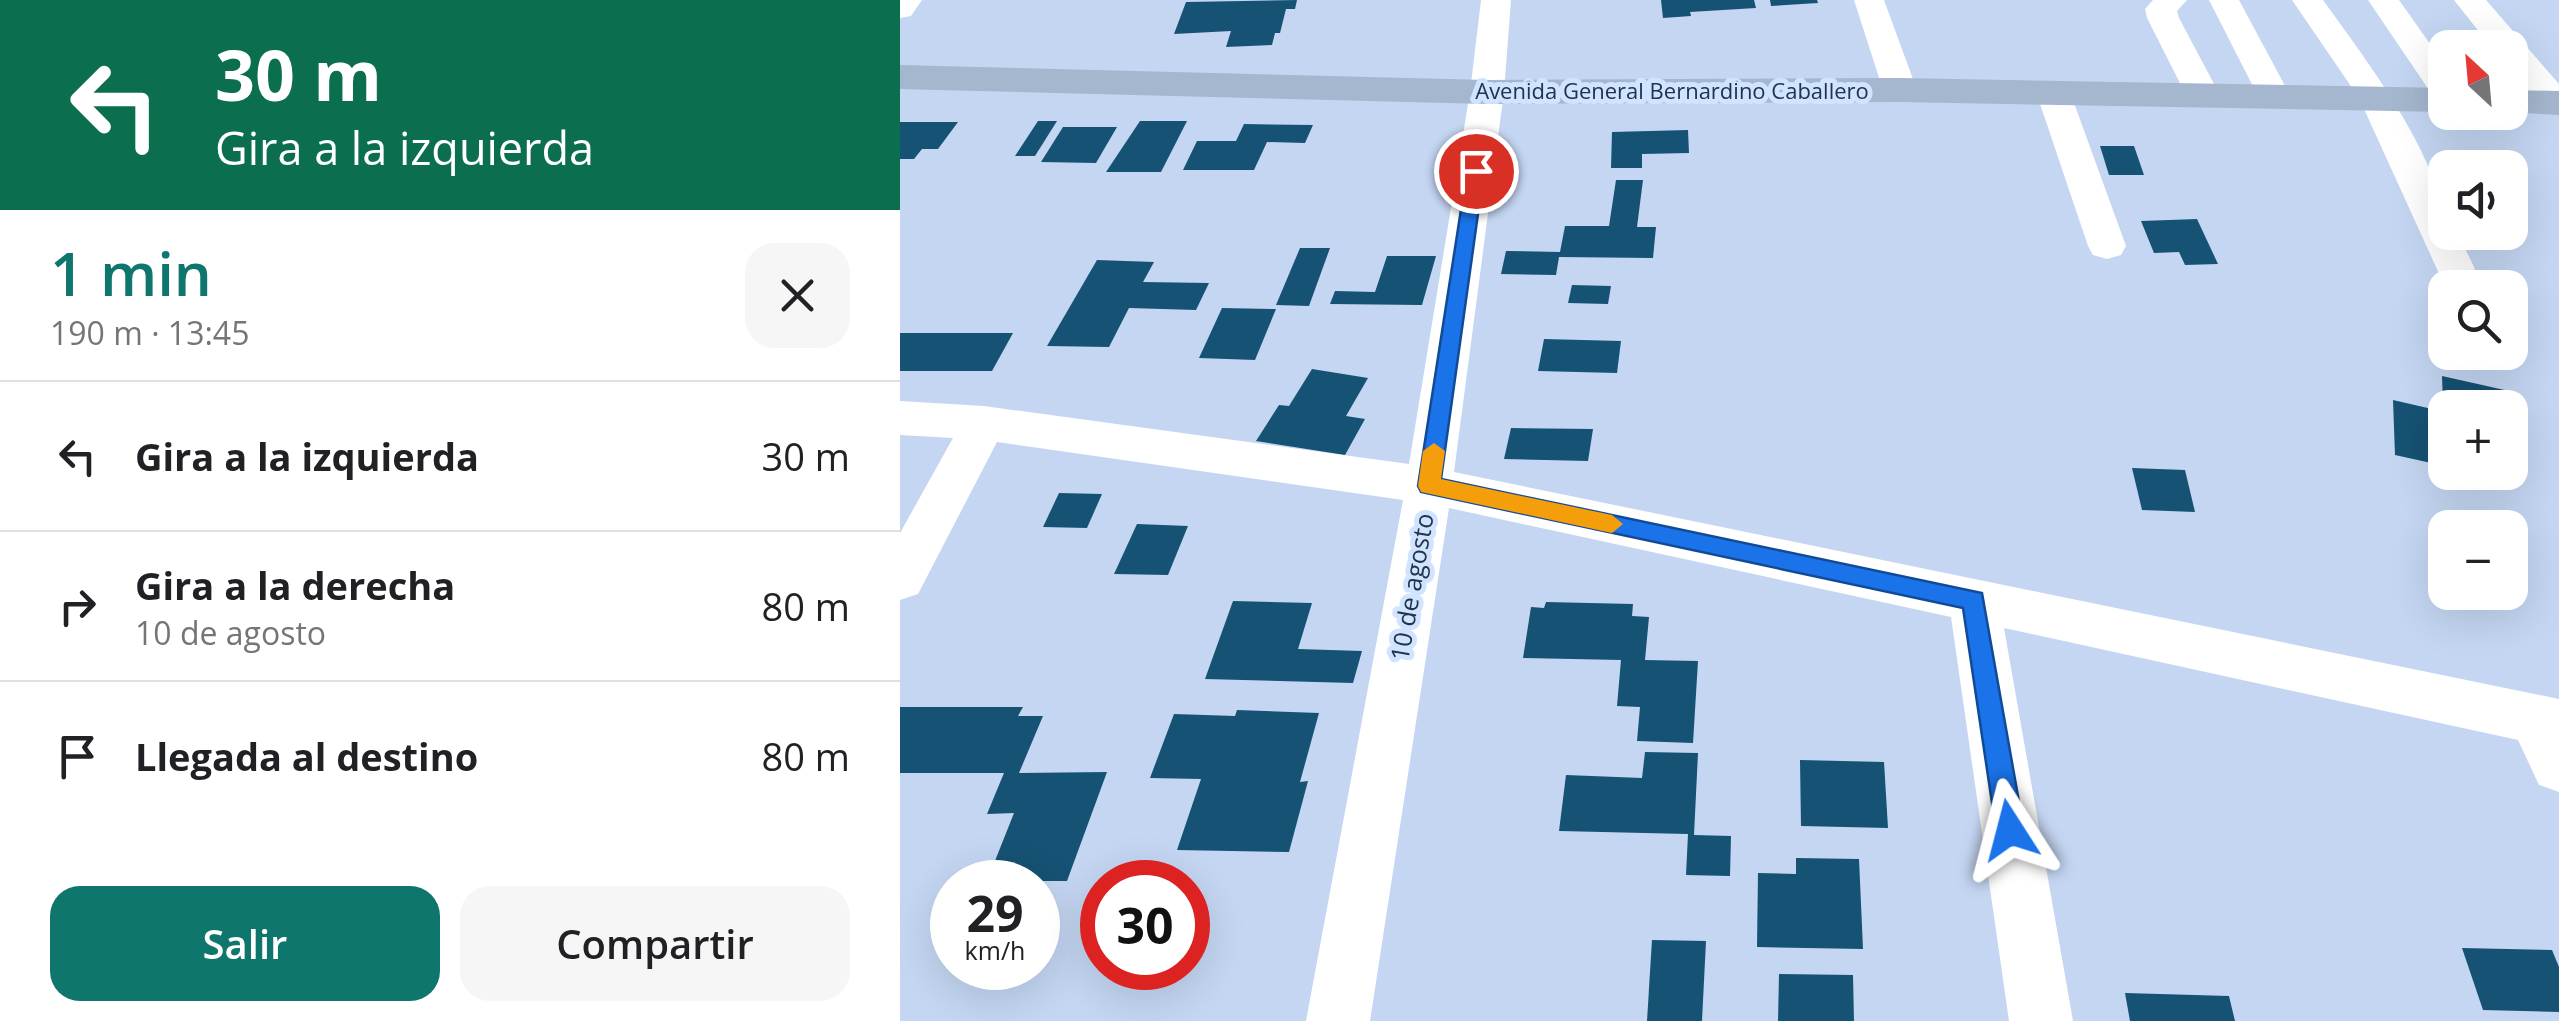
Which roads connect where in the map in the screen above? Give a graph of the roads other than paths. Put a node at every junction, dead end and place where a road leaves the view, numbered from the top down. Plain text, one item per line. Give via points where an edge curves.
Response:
1 (907, 0) edge
2 (1496, 0) edge
3 (1870, 0) edge
4 (2172, 0) edge
5 (2224, 0) edge
6 (2308, 0) edge
7 (2383, 0) edge
8 (2470, 0) edge
9 (900, 9) edge
10 (2495, 30) edge
11 (2428, 65) edge
12 (2528, 69) edge
13 (900, 77) edge
14 (1900, 90) junction
15 (1487, 92) junction
16 (2053, 92) junction
17 (2203, 95) junction
18 (2274, 96) junction
19 (2376, 98) junction
20 (2428, 100) edge
21 (2528, 102) edge
22 (2558, 103) edge
23 (2107, 246) dead end
24 (2455, 269) dead end
25 (900, 418) edge
26 (984, 423) junction
27 (1429, 486) junction
28 (900, 579) edge
29 (1974, 600) junction
30 (2551, 736) edge
31 (1338, 1021) edge
32 (2041, 1021) edge

1 - 9 street
2 - 15 street, 10 de agosto
3 - 14 street
4 - 17 street via 2161,10 2163,18
5 - 18 street
6 - 19 street
7 - 11 street
8 - 10 street
12 - 22 street
13 - 15 main road, Avenida General Bernardino Caballero
14 - 15 main road, Avenida General Bernardino Caballero
14 - 16 main road, Avenida General Bernardino Caballero
15 - 27 street, 10 de agosto
16 - 17 main road, Avenida General Bernardino Caballero
16 - 23 street
17 - 18 main road, Avenida General Bernardino Caballero
18 - 19 main road, Avenida General Bernardino Caballero
19 - 20 main road, Avenida General Bernardino Caballero
19 - 24 street
21 - 22 main road
25 - 26 street
26 - 27 street
26 - 28 street
27 - 29 street
27 - 31 street, 10 de agosto
29 - 30 street
29 - 32 street

